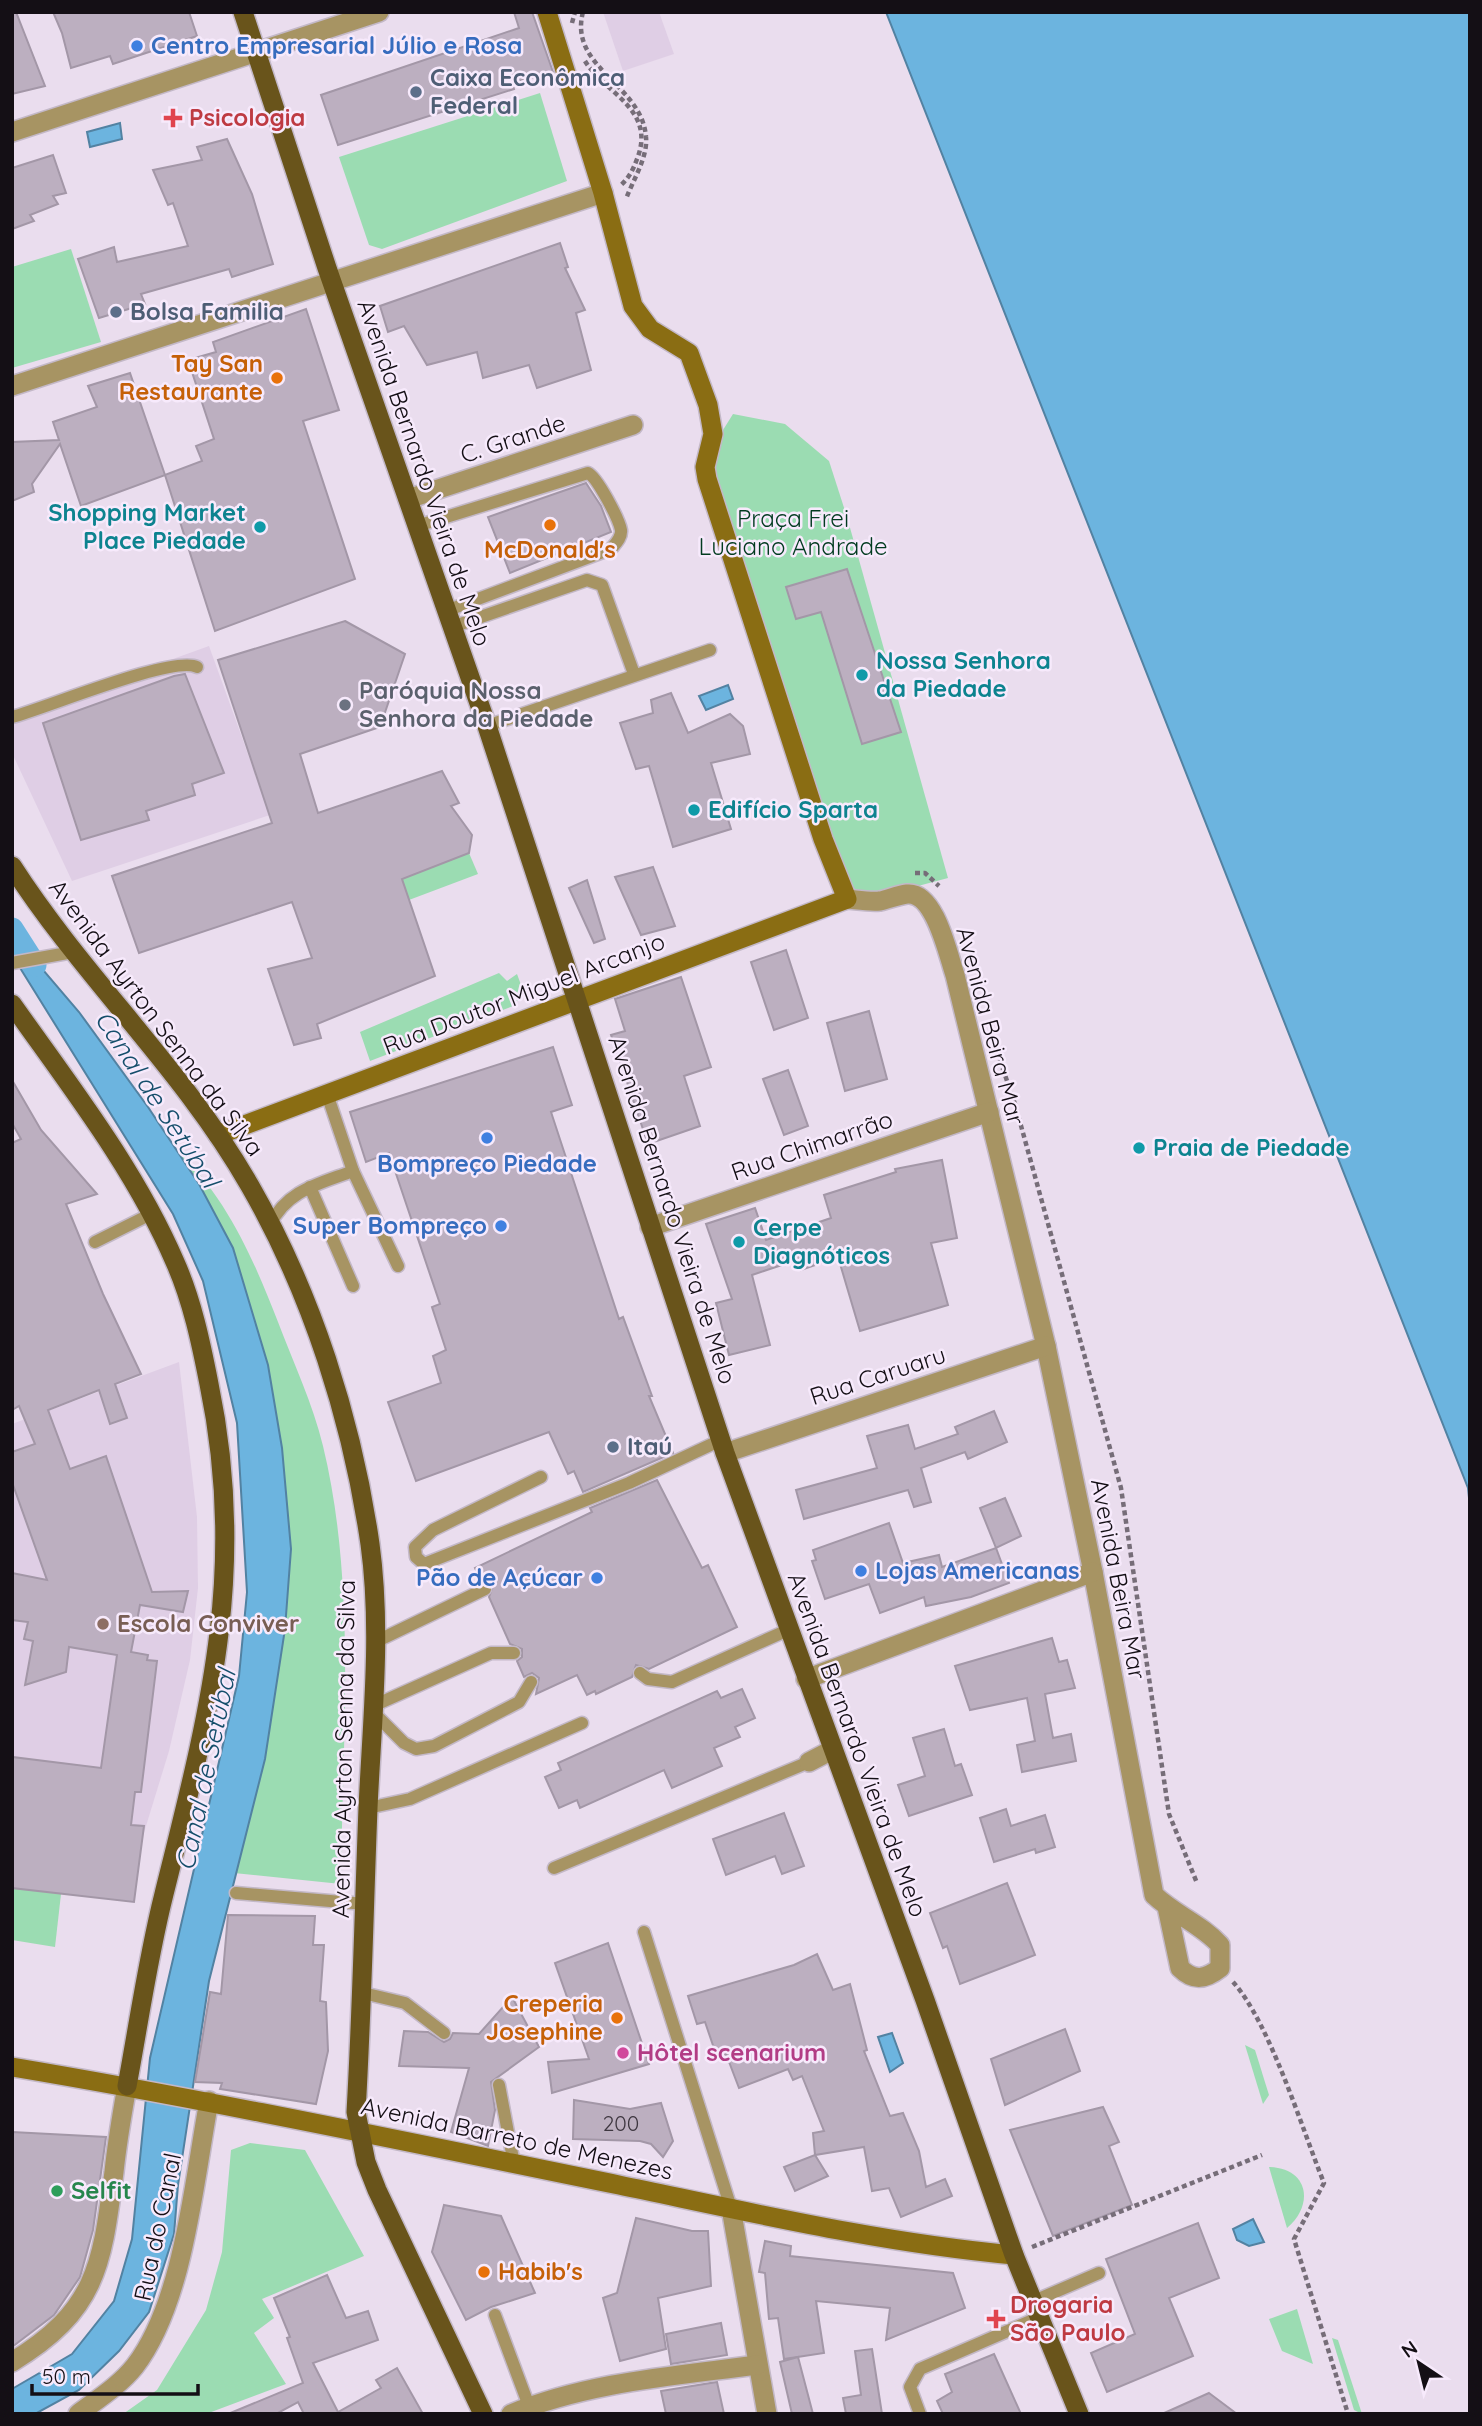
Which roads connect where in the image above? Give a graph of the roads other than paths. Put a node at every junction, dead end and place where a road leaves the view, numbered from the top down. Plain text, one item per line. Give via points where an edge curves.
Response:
1 (243, 12) edge
2 (379, 12) edge
3 (547, 12) edge
4 (256, 54) junction
5 (12, 132) edge
6 (603, 193) junction
7 (332, 283) junction
8 (12, 386) edge
9 (633, 425) dead end
10 (408, 499) junction
11 (417, 526) junction
12 (449, 619) junction
13 (710, 650) dead end
14 (197, 667) dead end
15 (634, 674) junction
16 (12, 717) edge
17 (487, 726) junction
18 (12, 866) edge
19 (847, 899) junction
20 (73, 952) junction
21 (12, 963) edge
22 (578, 1000) junction
23 (12, 1004) edge
24 (327, 1094) junction
25 (989, 1112) junction
26 (218, 1135) junction
27 (353, 1171) junction
28 (310, 1187) junction
29 (151, 1214) junction
30 (270, 1225) junction
31 (650, 1227) junction
32 (95, 1241) dead end
33 (398, 1266) dead end
34 (353, 1286) dead end
35 (1046, 1346) junction
36 (723, 1446) junction
37 (541, 1477) dead end
38 (1093, 1572) junction
39 (485, 1589) dead end
40 (788, 1630) junction
41 (375, 1642) junction
42 (514, 1653) dead end
43 (640, 1674) dead end
44 (806, 1679) junction
45 (531, 1682) dead end
46 (373, 1709) junction
47 (582, 1723) dead end
48 (832, 1750) junction
49 (808, 1762) joint
50 (368, 1808) junction
51 (554, 1868) dead end
52 (236, 1893) dead end
53 (365, 1904) junction
54 (1167, 1907) junction
55 (644, 1933) dead end
56 (363, 1993) junction
57 (444, 2033) dead end
58 (12, 2067) edge
59 (499, 2085) dead end
60 (131, 2087) junction
61 (200, 2099) junction
62 (358, 2132) junction
63 (514, 2164) junction
64 (731, 2208) junction
65 (1014, 2255) junction
66 (1099, 2273) dead end
67 (1037, 2309) junction
68 (495, 2315) dead end
69 (12, 2361) edge
70 (757, 2365) junction
71 (520, 2410) edge
72 (78, 2414) edge
73 (483, 2414) edge
74 (767, 2414) edge
75 (920, 2414) edge
76 (1079, 2414) edge

1 - 4 main road, Avenida Bernardo Vieira de Melo
2 - 4 street
3 - 6 main road
4 - 5 street
4 - 7 main road, Avenida Bernardo Vieira de Melo
6 - 7 street
6 - 19 main road via 633,306 650,329 678,344 694,362 713,422 707,479 823,839
7 - 8 street
7 - 10 main road, Avenida Bernardo Vieira de Melo
9 - 10 street, C. Grande
10 - 11 main road, Avenida Bernardo Vieira de Melo
11 - 12 main road, Avenida Bernardo Vieira de Melo
11 - 12 lane via 588,473 598,482 621,531 611,549
12 - 15 lane via 587,580 596,582 602,585
12 - 17 main road, Avenida Bernardo Vieira de Melo
13 - 15 lane
14 - 16 lane via 189,663 158,669
15 - 17 lane
17 - 22 main road, Avenida Bernardo Vieira de Melo
18 - 20 main road, Avenida Ayrton Senna da Silva
19 - 22 main road, Rua Doutor Miguel Arcanjo
19 - 25 street, Avenida Beira Mar via 882,900 908,893 918,895 932,911 955,975
20 - 21 lane
20 - 26 main road, Avenida Ayrton Senna da Silva
22 - 24 main road, Rua Doutor Miguel Arcanjo
22 - 31 main road, Avenida Bernardo Vieira de Melo
23 - 29 main road
24 - 26 main road, Rua Doutor Miguel Arcanjo
24 - 27 lane
25 - 31 street, Rua Chimarrão
25 - 35 street, Avenida Beira Mar
26 - 30 main road, Avenida Ayrton Senna da Silva
27 - 28 lane
27 - 33 lane
28 - 30 lane via 284,1202
28 - 34 lane
29 - 32 lane
29 - 60 main road via 188,1295 219,1428 226,1583 202,1746 163,1895
30 - 41 main road, Avenida Ayrton Senna da Silva via 318,1337 348,1433 370,1543
31 - 36 main road, Avenida Bernardo Vieira de Melo
35 - 36 street, Rua Caruaru
35 - 38 street, Avenida Beira Mar
36 - 37 lane via 424,1564 416,1557 415,1547 433,1530
36 - 40 main road, Avenida Bernardo Vieira de Melo
38 - 44 street
38 - 54 street, Avenida Beira Mar via 1154,1895
39 - 41 lane
40 - 43 lane via 672,1682
40 - 44 main road, Avenida Bernardo Vieira de Melo
41 - 46 main road, Avenida Ayrton Senna da Silva
42 - 46 lane via 491,1653
44 - 48 main road, Avenida Bernardo Vieira de Melo
45 - 46 lane via 519,1702 434,1746 416,1749 404,1743
46 - 50 main road, Avenida Ayrton Senna da Silva
47 - 50 lane via 410,1799
48 - 49 street
48 - 65 main road, Avenida Bernardo Vieira de Melo
49 - 51 lane
50 - 53 main road, Avenida Ayrton Senna da Silva
52 - 53 lane
53 - 56 main road, Avenida Ayrton Senna da Silva
54 - 54 street, Avenida Beira Mar via 1180,1968 1204,1979 1220,1968 1220,1945 1208,1931
55 - 64 lane
56 - 57 lane via 405,2003
56 - 62 main road, Avenida Ayrton Senna da Silva
58 - 60 main road, Avenida Barreto de Menezes
59 - 63 lane
60 - 61 main road, Avenida Barreto de Menezes
60 - 69 street, Rua do Canal via 107,2231 88,2292 52,2334
61 - 62 main road, Avenida Barreto de Menezes
61 - 72 street, Rua do Canal via 174,2288 162,2320 135,2367
62 - 63 main road, Avenida Barreto de Menezes
62 - 73 main road, Avenida Ayrton Senna da Silva via 377,2190
63 - 64 main road, Avenida Barreto de Menezes
64 - 65 main road, Avenida Barreto de Menezes via 918,2243
64 - 70 street
65 - 67 main road, Avenida Bernardo Vieira de Melo
66 - 67 lane
67 - 75 lane via 920,2370 910,2386
67 - 76 main road, Avenida Bernardo Vieira de Melo
68 - 71 lane
70 - 71 street via 625,2383
70 - 74 street

